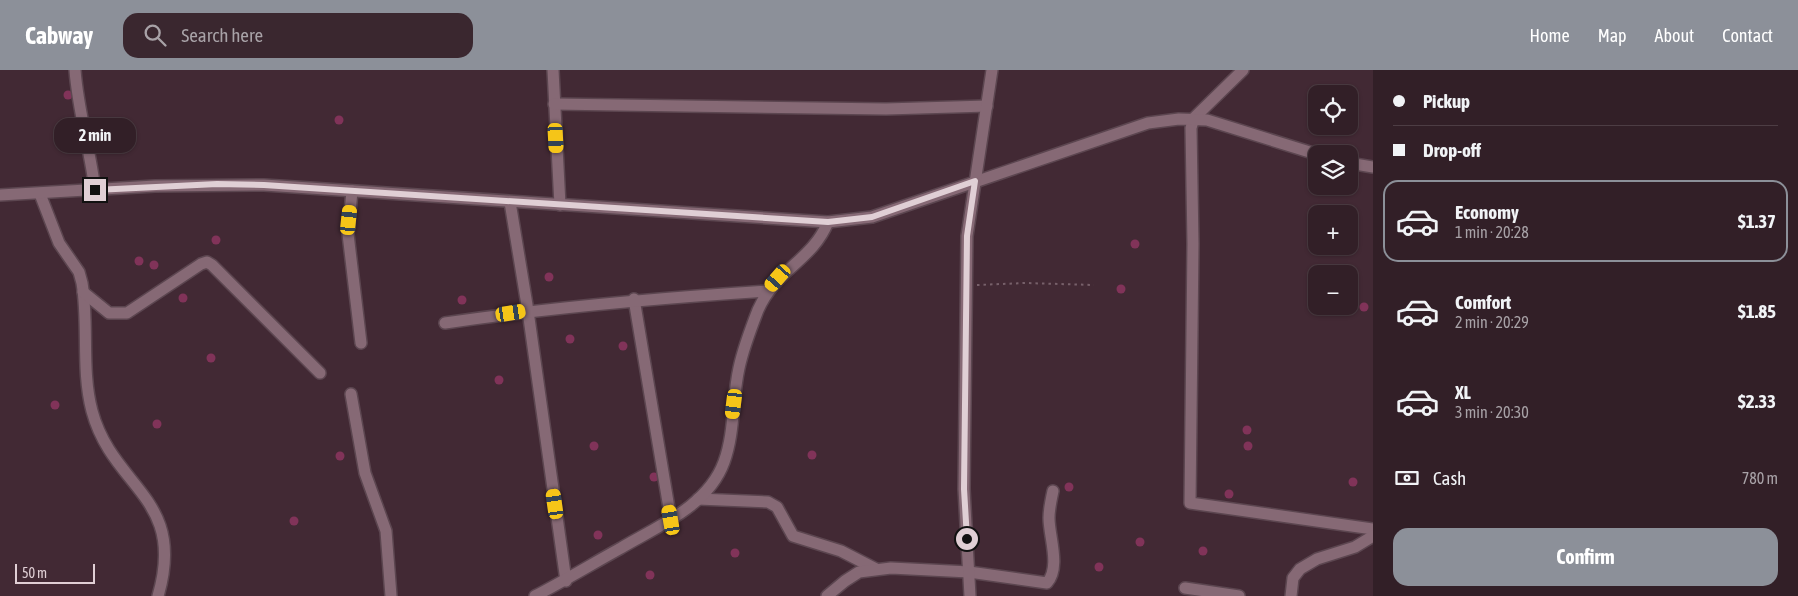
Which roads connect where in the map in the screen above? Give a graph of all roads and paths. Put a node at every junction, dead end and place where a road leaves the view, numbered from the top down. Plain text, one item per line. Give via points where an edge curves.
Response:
1 (75, 70) edge
2 (553, 70) edge
3 (992, 70) edge
4 (1243, 70) edge
5 (554, 104) junction
6 (987, 106) junction
7 (1194, 118) junction
8 (1308, 151) edge
9 (1358, 164) edge
10 (1373, 167) edge
11 (975, 181) junction
12 (95, 190) junction
13 (352, 191) junction
14 (40, 194) junction
15 (0, 196) edge
16 (510, 202) junction
17 (560, 205) junction
18 (828, 222) junction
19 (1094, 285) dead end
20 (967, 286) junction
21 (768, 291) junction
22 (83, 292) junction
23 (634, 299) junction
24 (528, 311) junction
25 (445, 323) dead end
26 (360, 343) dead end
27 (320, 372) dead end
28 (351, 394) dead end
29 (1052, 491) dead end
30 (698, 499) junction
31 (671, 520) junction
32 (1373, 529) edge
33 (1373, 536) edge
34 (876, 569) junction
35 (969, 572) junction
36 (566, 580) junction
37 (1185, 588) dead end
38 (158, 596) edge
39 (391, 596) edge
40 (535, 596) edge
41 (827, 596) edge
42 (970, 596) edge
43 (1239, 596) edge
44 (1291, 596) edge

1 - 12 street
2 - 5 street
3 - 6 street
4 - 7 street
5 - 6 street via 886,109
5 - 17 street
6 - 11 street
7 - 8 street
7 - 11 street via 1148,123
7 - 32 street via 1190,141 1190,503
9 - 10 street
11 - 18 street via 872,217
11 - 20 street via 967,236
12 - 13 street via 217,184
12 - 14 street
13 - 16 street
13 - 26 street via 348,234
14 - 15 street
14 - 22 street via 59,244 78,272
16 - 17 street
16 - 24 street
17 - 18 street
18 - 21 street via 814,247 788,268
19 - 20 path
20 - 35 street via 964,489
21 - 23 street
21 - 30 street via 757,312 739,368 730,439 723,464
22 - 27 street via 109,313 127,313 163,287 207,262
22 - 38 street via 88,384 96,422 113,454 147,498 164,538 165,572
23 - 24 street
23 - 31 street
24 - 25 street
24 - 36 street
28 - 39 street via 364,473 386,532
29 - 35 street via 1049,518 1054,566 1047,583
30 - 31 street
30 - 34 street via 768,502 777,507 793,536 840,551
31 - 36 street
33 - 44 street via 1300,569 1293,578
34 - 35 street
34 - 41 street via 859,572
35 - 42 street
36 - 40 street
37 - 43 street

